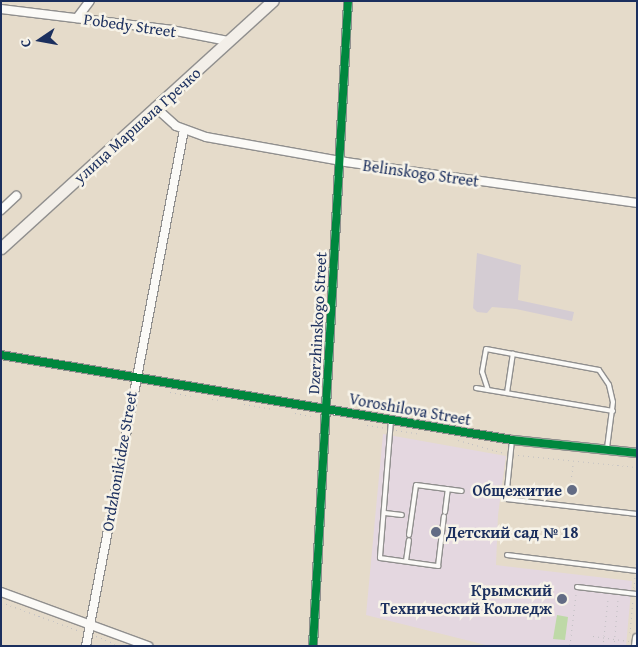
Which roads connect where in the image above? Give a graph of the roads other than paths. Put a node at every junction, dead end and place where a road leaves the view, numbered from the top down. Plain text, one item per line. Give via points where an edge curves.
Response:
1 (90, 1) edge
2 (272, 1) edge
3 (348, 1) edge
4 (1, 9) edge
5 (77, 18) junction
6 (228, 42) junction
7 (156, 107) junction
8 (184, 130) junction
9 (339, 161) junction
10 (16, 196) dead end
11 (637, 203) edge
12 (1, 210) edge
13 (1, 248) edge
14 (514, 354) junction
15 (1, 355) edge
16 (135, 377) junction
17 (476, 388) dead end
18 (488, 390) junction
19 (507, 393) junction
20 (326, 409) junction
21 (613, 411) junction
22 (391, 420) junction
23 (512, 440) junction
24 (607, 448) junction
25 (637, 453) edge
26 (448, 490) junction
27 (462, 492) dead end
28 (385, 513) junction
29 (637, 514) edge
30 (402, 515) dead end
31 (507, 555) dead end
32 (406, 561) junction
33 (636, 571) edge
34 (576, 587) road end
35 (1, 592) edge
36 (635, 594) edge
37 (90, 624) junction
38 (86, 646) edge
39 (148, 646) edge
40 (313, 646) edge

1 - 5 street
2 - 6 main road, улица Маршала Гречко
3 - 9 street, Dzerzhinskogo Street
4 - 5 street, Pobedy Street
5 - 6 street, Pobedy Street via 171,30
6 - 7 main road, улица Маршала Гречко
7 - 8 street, Belinskogo Street
7 - 13 main road, улица Маршала Гречко
8 - 9 street, Belinskogo Street
8 - 16 street, Ordzhonikidze Street
9 - 11 street, Belinskogo Street
9 - 20 street, Dzerzhinskogo Street
10 - 12 street
14 - 18 lane via 486,349 482,372
14 - 19 lane
14 - 21 lane via 599,370 611,389
15 - 16 street, Voroshilova Street
16 - 20 street, Voroshilova Street
16 - 37 street, Ordzhonikidze Street
17 - 18 lane
18 - 19 lane
19 - 21 lane
20 - 22 street, Voroshilova Street
20 - 40 street, Dzerzhinskogo Street
21 - 24 lane
22 - 23 street, Voroshilova Street
22 - 28 lane
23 - 24 street, Voroshilova Street
23 - 29 lane via 506,499
24 - 25 street, Voroshilova Street
26 - 27 lane
26 - 32 lane via 416,485
26 - 32 lane via 438,566
28 - 30 lane
28 - 32 lane via 380,558
31 - 33 lane
34 - 36 lane
35 - 37 street
37 - 38 street, Ordzhonikidze Street
37 - 39 street

